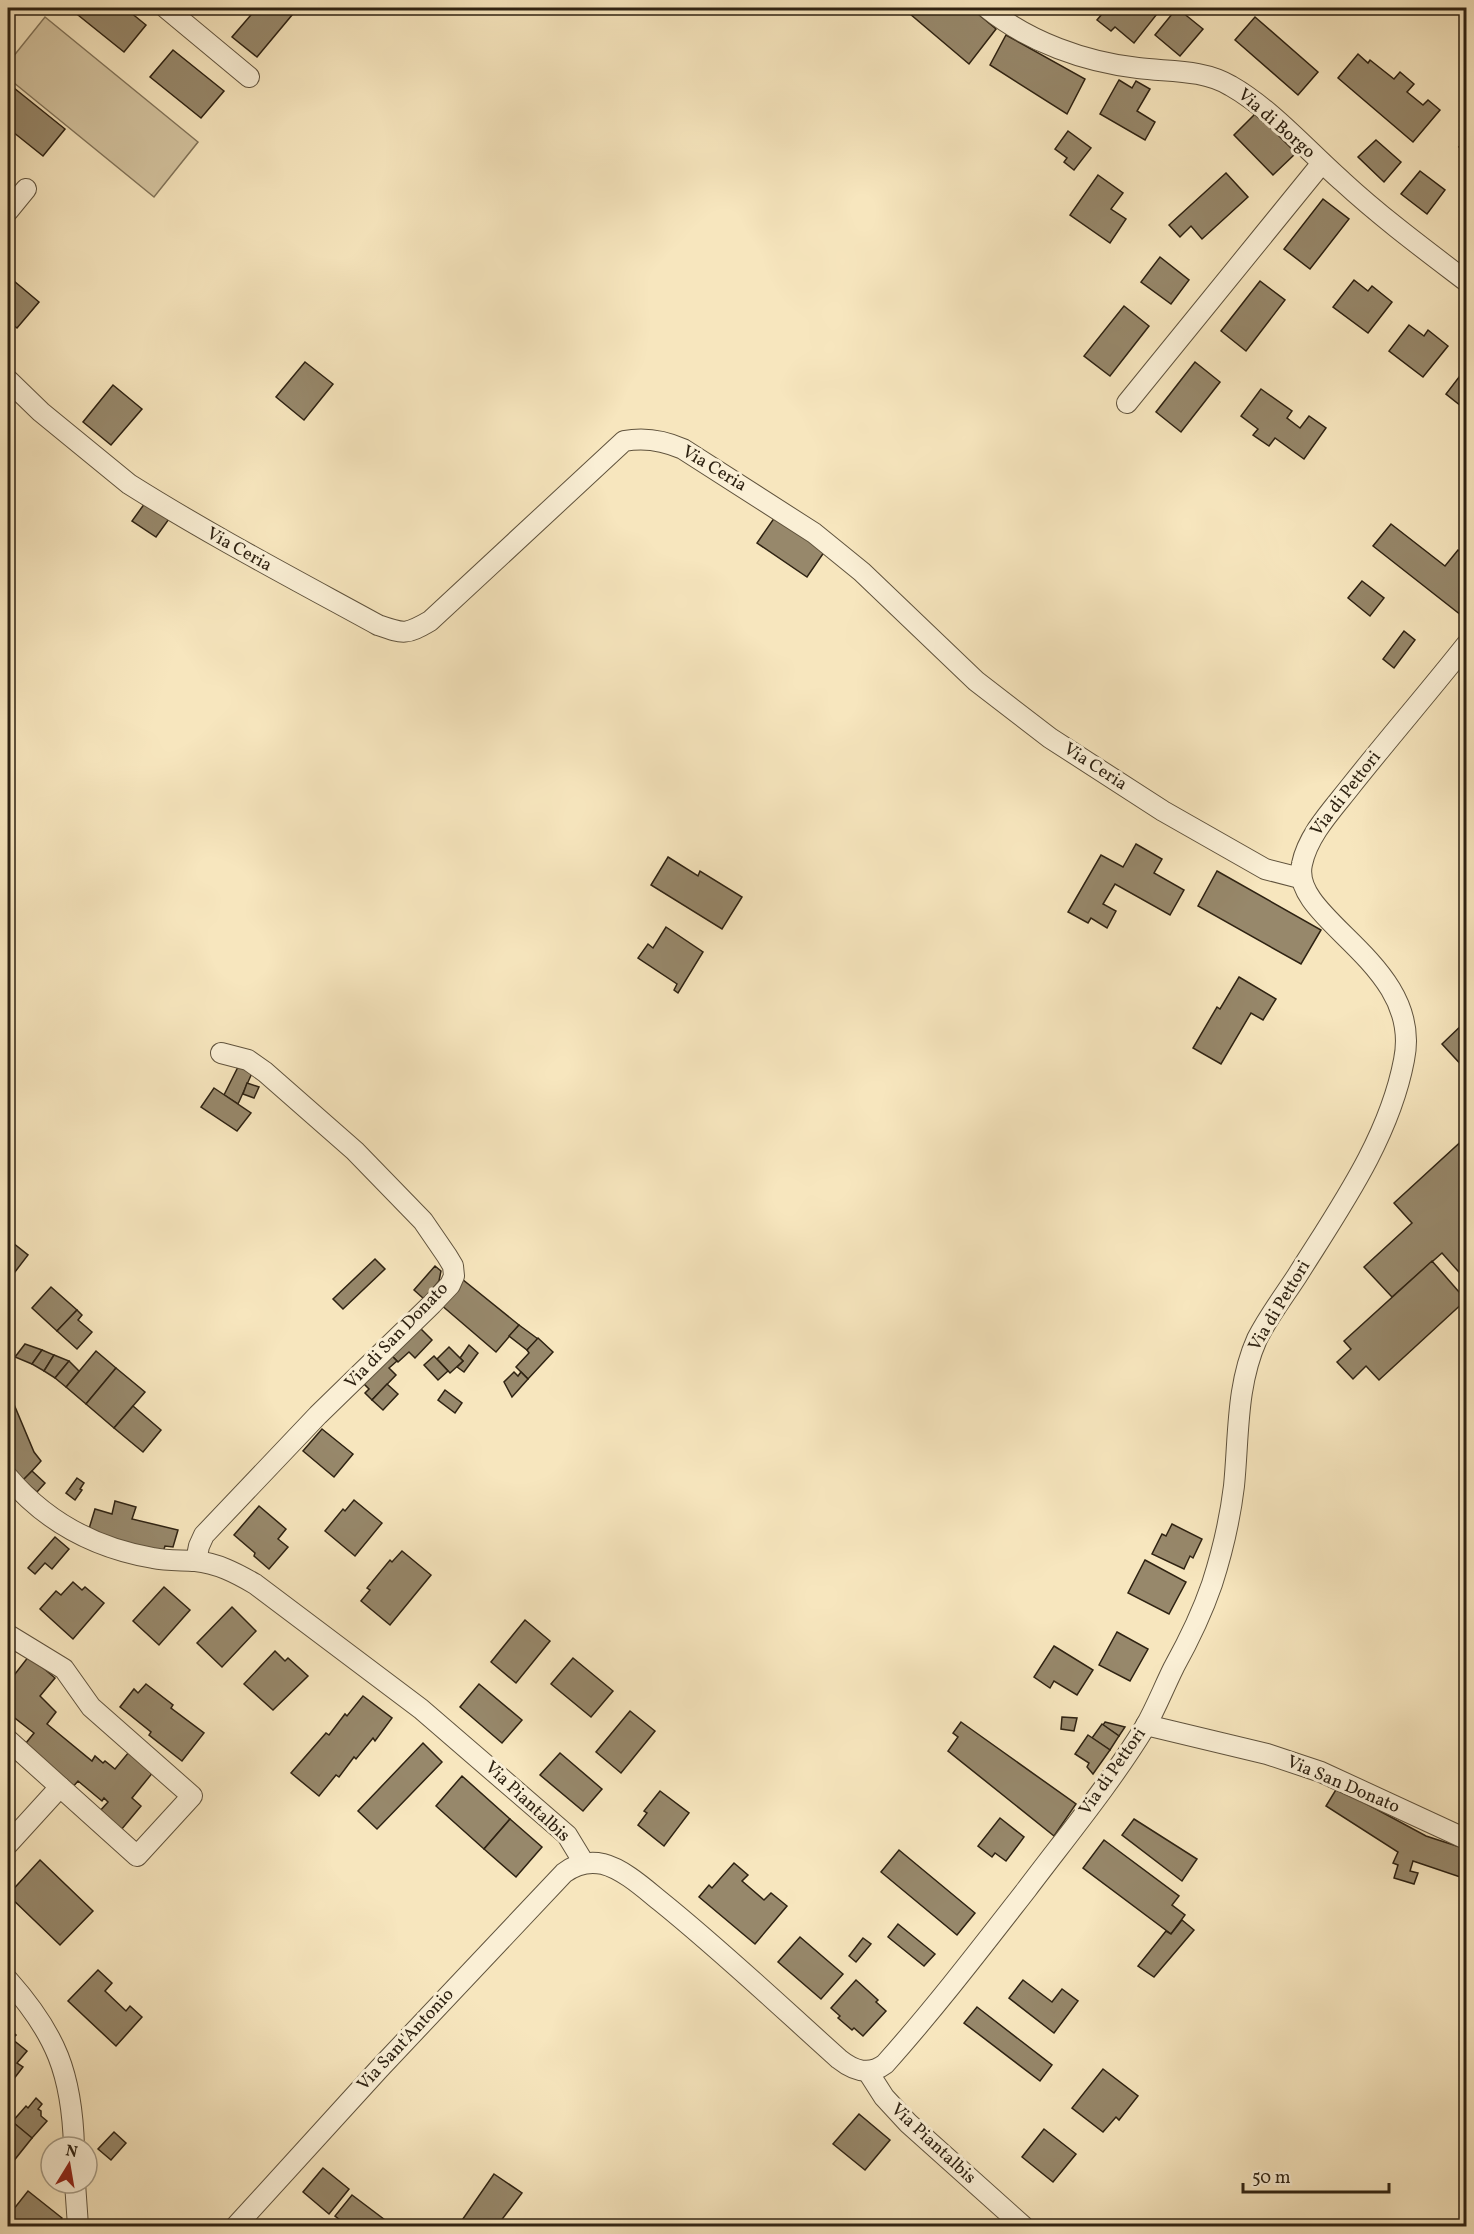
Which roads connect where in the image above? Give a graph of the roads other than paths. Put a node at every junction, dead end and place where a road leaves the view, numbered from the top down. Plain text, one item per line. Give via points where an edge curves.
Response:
1 (166, 8) edge
2 (987, 8) edge
3 (249, 77) dead end
4 (1322, 163) junction
5 (26, 189) dead end
6 (8, 211) edge
7 (1467, 281) edge
8 (8, 380) edge
9 (1127, 403) dead end
10 (1467, 645) edge
11 (1300, 878) junction
12 (221, 1053) dead end
13 (8, 1477) edge
14 (196, 1562) junction
15 (8, 1640) edge
16 (1146, 1725) junction
17 (8, 1740) edge
18 (60, 1787) junction
19 (1467, 1839) edge
20 (8, 1844) edge
21 (584, 1863) junction
22 (8, 1980) edge
23 (868, 2072) junction
24 (73, 2135) edge
25 (76, 2195) edge
26 (78, 2226) edge
27 (236, 2226) edge
28 (1023, 2226) edge

1 - 3 street
2 - 4 street, Via di Borgo via 1006,23 1071,54 1117,65 1214,78 1259,105
4 - 7 street, Via di Borgo via 1383,218
4 - 9 street
5 - 6 street
8 - 11 street, Via Ceria via 129,484 202,530 378,625 398,632 411,632 430,621 624,441 640,438 667,442 814,532 862,572 976,681 1050,738 1163,811 1265,869
10 - 11 street, Via di Pettori via 1315,833 1302,860
11 - 16 street, Via di Pettori via 1310,898 1389,984 1406,1021 1407,1047 1400,1080 1360,1172 1259,1335 1249,1359 1241,1389 1234,1490 1217,1565 1200,1618
12 - 14 street, Via di San Donato via 248,1060 266,1072 355,1151 423,1221 453,1266 454,1276 432,1304 318,1415 204,1535
13 - 14 street, Via Piantalbis via 58,1522 93,1542 155,1559
14 - 21 street, Via Piantalbis via 236,1573 255,1584 383,1678 567,1835
15 - 18 street via 10,1636 64,1669 91,1707 192,1796 137,1857
16 - 19 street, Via San Donato via 1313,1769
16 - 23 street, Via di Pettori via 985,1943 885,2064
17 - 18 street
18 - 20 street
21 - 23 street via 606,1865 641,1887 839,2059 853,2069
21 - 27 street, Via Sant'Antonio via 564,1873
22 - 24 street via 41,2022 62,2064
23 - 28 street, Via Piantalbis via 908,2123
25 - 26 street

